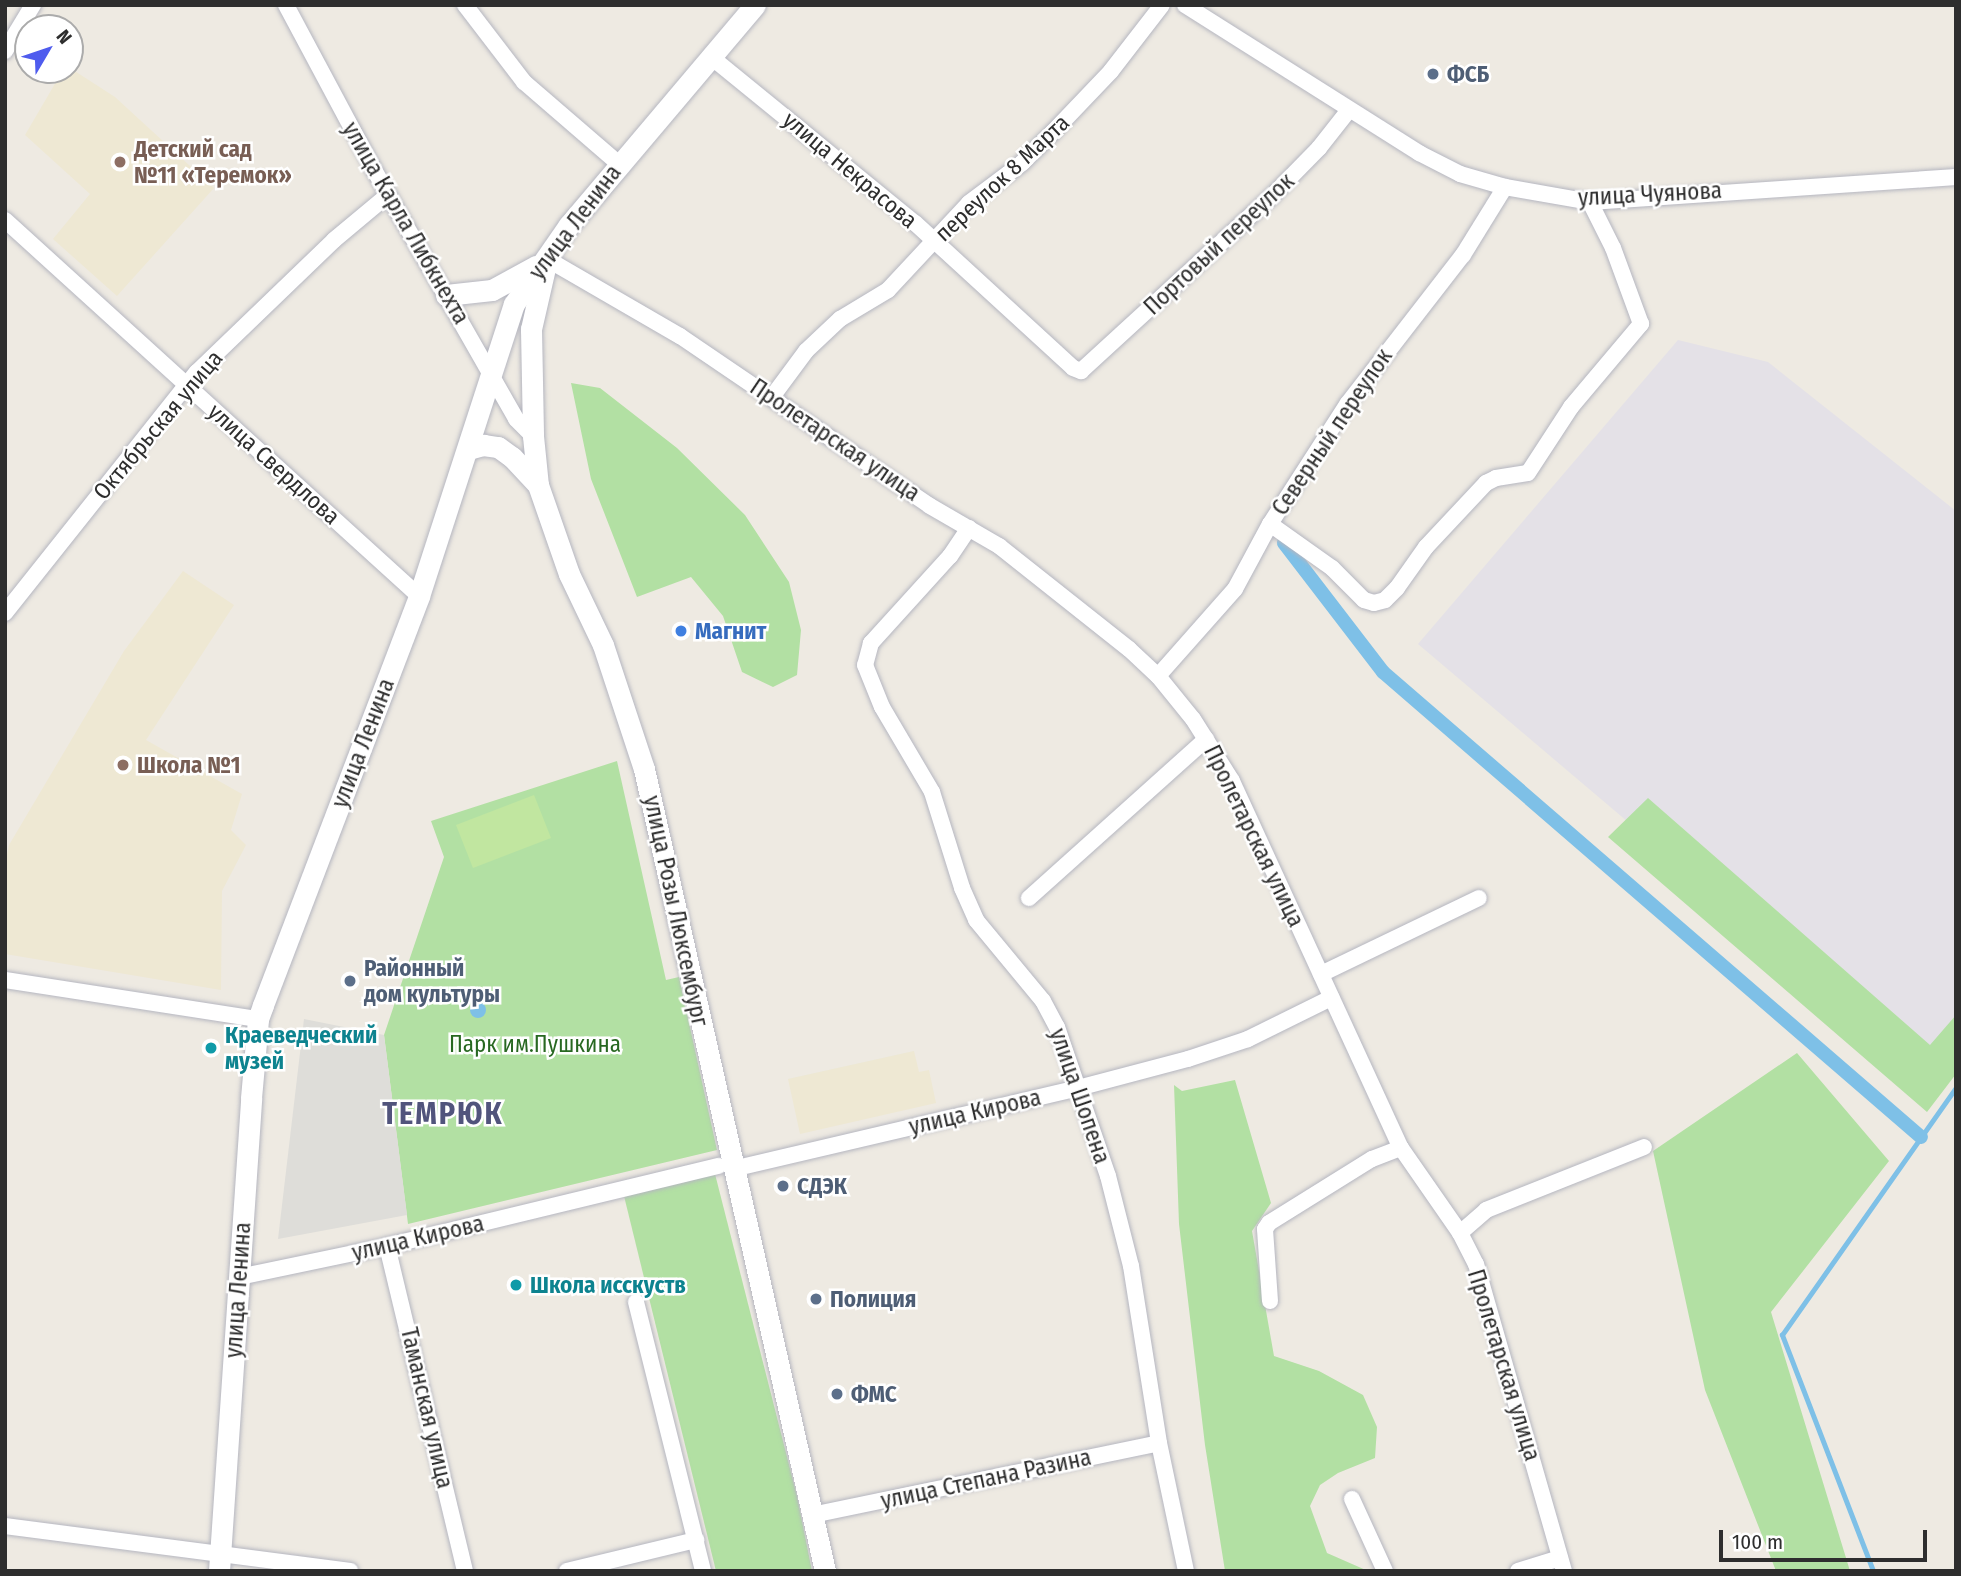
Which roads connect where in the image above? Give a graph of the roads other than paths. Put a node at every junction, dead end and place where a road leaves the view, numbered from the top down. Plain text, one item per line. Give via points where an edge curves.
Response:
1 (33, 5) edge
2 (286, 5) edge
3 (465, 5) edge
4 (755, 5) edge
5 (1162, 5) edge
6 (1185, 5) edge
7 (5, 51) edge
8 (710, 56) junction
9 (1349, 110) junction
10 (619, 164) junction
11 (1956, 177) edge
12 (1505, 187) junction
13 (388, 195) junction
14 (1590, 202) junction
15 (5, 220) edge
16 (933, 242) junction
17 (547, 259) junction
18 (446, 295) junction
19 (1081, 371) joint
20 (491, 372) junction
21 (186, 384) junction
22 (772, 397) junction
23 (533, 436) junction
24 (468, 449) junction
25 (538, 485) junction
26 (1269, 524) junction
27 (969, 528) junction
28 (419, 596) junction
29 (5, 614) edge
30 (1158, 676) junction
31 (1206, 739) junction
32 (1030, 898) dead end
33 (1479, 898) dead end
34 (1321, 974) junction
35 (5, 980) edge
36 (1331, 998) junction
37 (258, 1019) junction
38 (1078, 1088) junction
39 (1401, 1147) junction
40 (1644, 1147) dead end
41 (725, 1167) junction
42 (1460, 1233) junction
43 (387, 1246) junction
44 (239, 1277) junction
45 (1270, 1300) dead end
46 (636, 1302) dead end
47 (1159, 1443) junction
48 (1352, 1499) dead end
49 (812, 1515) junction
50 (5, 1526) edge
51 (696, 1540) junction
52 (219, 1563) edge
53 (1562, 1564) edge
54 (350, 1571) edge
55 (465, 1571) edge
56 (567, 1571) edge
57 (703, 1571) edge
58 (825, 1571) edge
59 (1186, 1571) edge
60 (1384, 1571) edge
61 (1518, 1571) edge

1 - 7 street
2 - 13 street, улица Карла Либкнехта
3 - 10 street via 524,82
4 - 8 main road, улица Ленина
5 - 16 street, переулок 8 Марта via 1111,71 1053,132 1022,163 969,203
6 - 9 street, улица Чуянова
8 - 10 main road, улица Ленина
8 - 16 street, улица Некрасова
9 - 12 street, улица Чуянова via 1460,174
9 - 19 street, Портовый переулок via 1273,195
10 - 17 main road, улица Ленина
11 - 14 street, улица Чуянова
12 - 14 street, улица Чуянова
12 - 26 street, Северный переулок via 1463,255 1348,403
13 - 18 street, улица Карла Либкнехта
13 - 21 street, Октябрьская улица via 334,240
14 - 26 street via 1614,248 1641,324 1571,407 1535,465 1518,477 1486,483 1426,547 1385,600 1364,600 1332,568
15 - 21 street, улица Свердлова
16 - 19 street, улица Некрасова
16 - 22 street, переулок 8 Марта via 888,290 840,319 806,351
17 - 18 main road via 492,290
17 - 20 main road, улица Ленина via 514,304
17 - 22 street, Пролетарская улица via 681,336
17 - 23 main road, улица Розы Люксембург via 531,329
18 - 20 street, улица Карла Либкнехта
20 - 23 street, улица Карла Либкнехта via 516,419
20 - 24 main road, улица Ленина
21 - 28 street, улица Свердлова
21 - 29 street, Октябрьская улица
22 - 27 street, Пролетарская улица
23 - 25 main road, улица Розы Люксембург
24 - 25 main road via 498,447
24 - 28 main road, улица Ленина
25 - 41 main road, улица Розы Люксембург via 569,574 611,667 645,769
26 - 30 street, Северный переулок via 1235,589
27 - 30 street, Пролетарская улица via 1093,618
27 - 38 street, улица Шопена via 950,556 871,643 864,665 932,792 976,920 1043,1001
28 - 37 main road, улица Ленина
30 - 31 street, Пролетарская улица
31 - 32 street
31 - 34 street, Пролетарская улица via 1232,781
33 - 34 street
34 - 36 street, Пролетарская улица
35 - 37 street
36 - 38 street, улица Кирова via 1248,1039
36 - 39 street, Пролетарская улица
37 - 44 main road, улица Ленина
38 - 41 street, улица Кирова
38 - 47 street, улица Шопена via 1108,1176 1131,1266
39 - 42 street, Пролетарская улица
39 - 45 street via 1275,1217 1265,1229
40 - 42 street via 1486,1210
41 - 43 street, улица Кирова
41 - 49 main road, улица Розы Люксембург
42 - 53 street, Пролетарская улица via 1487,1296
43 - 44 street, улица Кирова
43 - 55 street, Таманская улица
44 - 52 main road, улица Ленина
46 - 51 street
47 - 49 street, улица Степана Разина
47 - 59 street, улица Шопена
48 - 60 street
49 - 58 main road, улица Розы Люксембург
50 - 52 street
51 - 56 street
51 - 57 street
52 - 54 street
53 - 61 street

